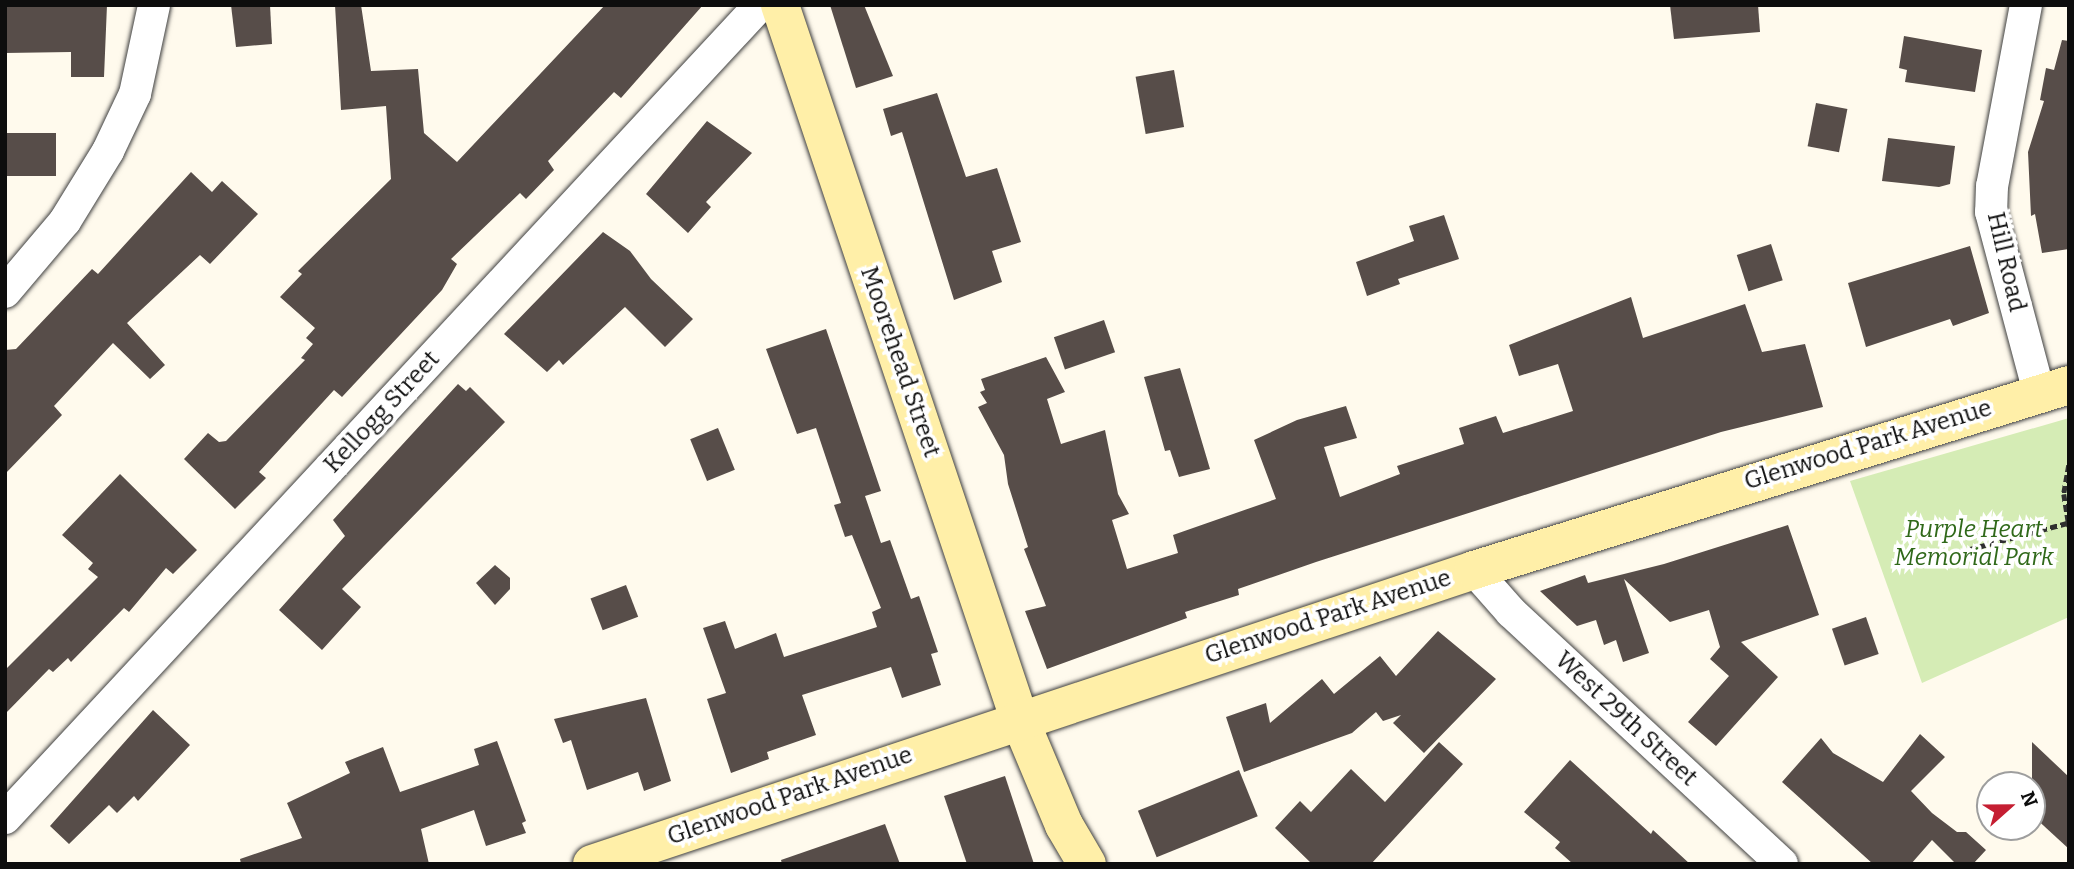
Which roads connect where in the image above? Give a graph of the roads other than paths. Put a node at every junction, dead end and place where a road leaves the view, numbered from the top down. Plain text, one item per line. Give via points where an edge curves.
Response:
1 (154, 5) edge
2 (760, 5) edge
3 (780, 5) edge
4 (2026, 5) edge
5 (5, 292) edge
6 (2054, 389) edge
7 (1474, 570) junction
8 (1019, 718) junction
9 (5, 818) edge
10 (592, 864) edge
11 (1087, 864) edge
12 (1782, 864) edge

1 - 5 street via 139,83 108,151 65,221
2 - 9 street, Kellogg Street
3 - 8 main road, Moorehead Street
4 - 6 street, Hill Road via 1992,186 1992,212
6 - 7 main road, Glenwood Park Avenue
7 - 8 main road, Glenwood Park Avenue
7 - 12 street, West 29th Street via 1511,612
8 - 10 main road, Glenwood Park Avenue
8 - 11 main road, Moorehead Street via 1064,825

